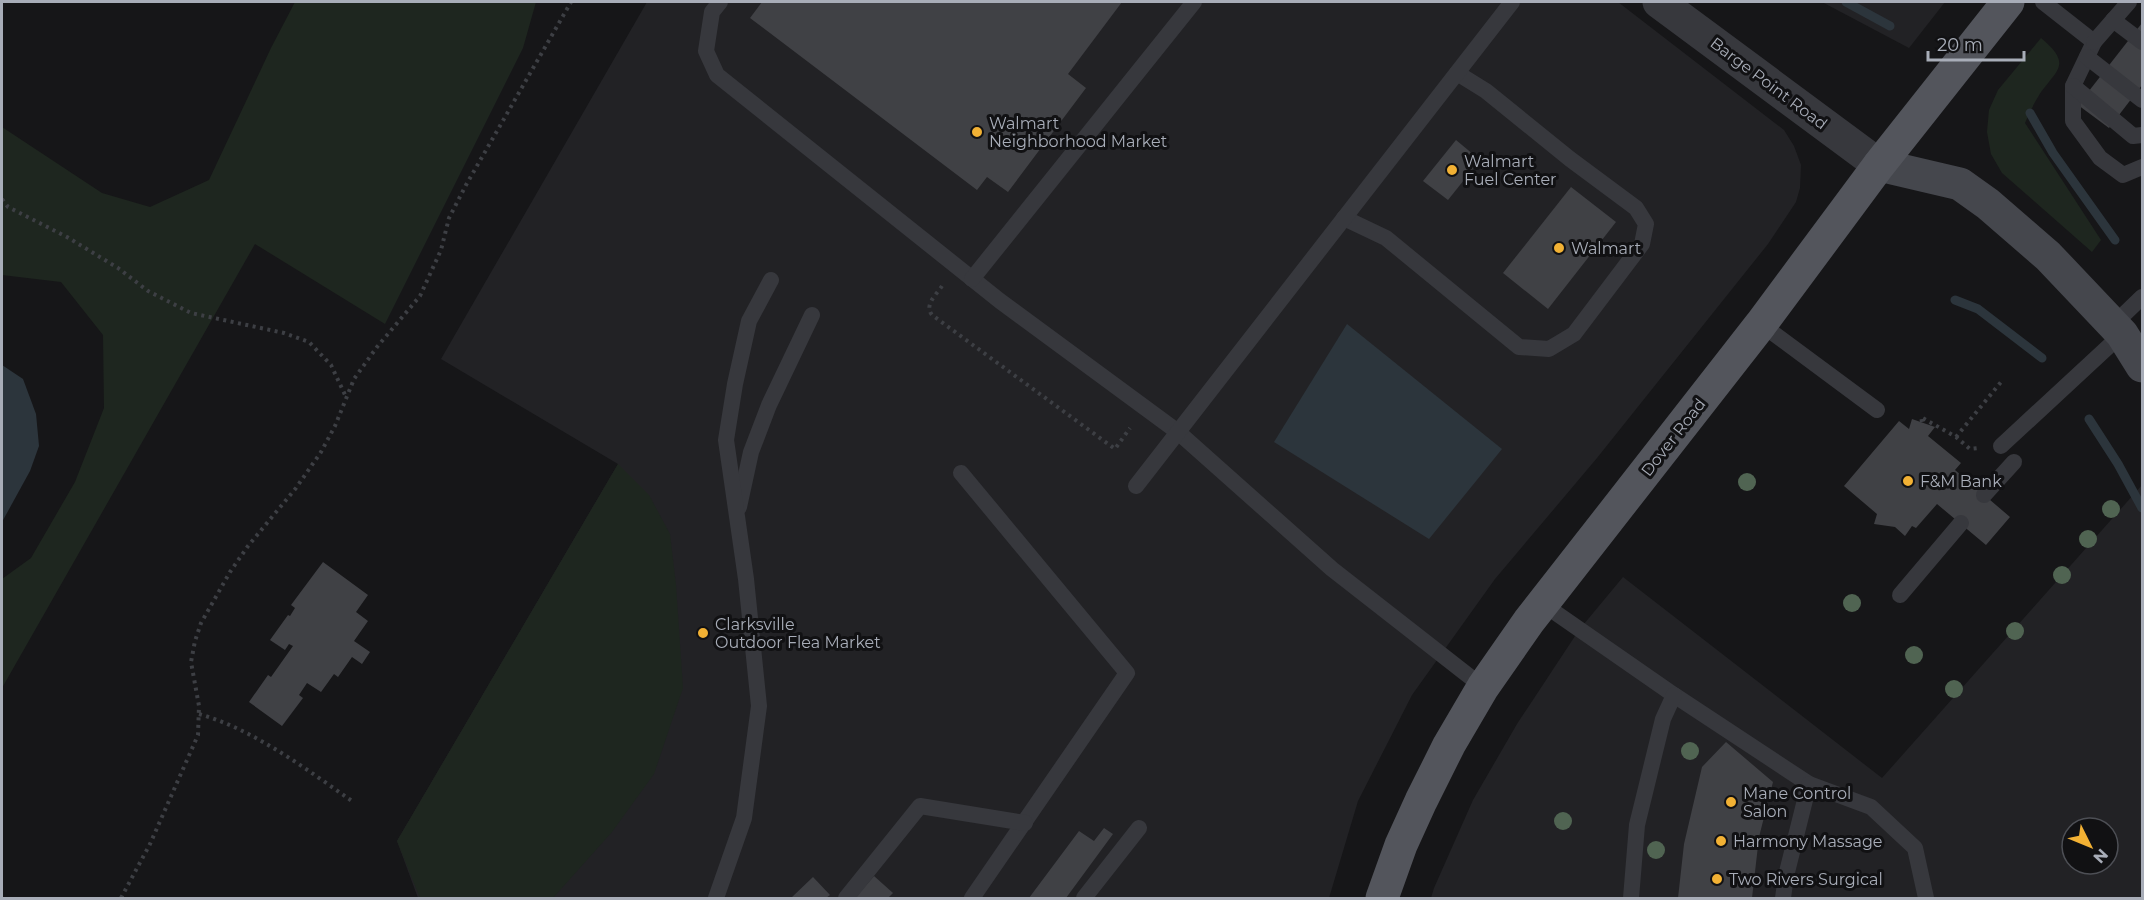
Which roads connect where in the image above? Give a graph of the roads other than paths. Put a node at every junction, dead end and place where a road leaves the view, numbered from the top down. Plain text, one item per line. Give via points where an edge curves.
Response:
1 (720, 2) edge
2 (1194, 2) edge
3 (1512, 2) edge
4 (1659, 2) edge
5 (2043, 2) edge
6 (2129, 2) edge
7 (2005, 3) edge
8 (1697, 12) edge
9 (2113, 20) junction
10 (2142, 42) edge
11 (2091, 50) junction
12 (1456, 73) junction
13 (2073, 86) junction
14 (2142, 100) edge
15 (2142, 135) edge
16 (1879, 165) junction
17 (2142, 167) edge
18 (1344, 218) junction
19 (972, 279) junction
20 (771, 280) dead end
21 (2142, 297) edge
22 (812, 315) dead end
23 (1761, 324) junction
24 (2117, 330) junction
25 (2142, 366) edge
26 (1876, 410) dead end
27 (1178, 432) junction
28 (2001, 446) road end
29 (2014, 462) dead end
30 (961, 473) dead end
31 (1136, 486) dead end
32 (1984, 495) dead end
33 (737, 517) junction
34 (1961, 524) dead end
35 (1900, 595) dead end
36 (1543, 604) junction
37 (1483, 687) junction
38 (1674, 695) junction
39 (1809, 784) junction
40 (1025, 823) junction
41 (1139, 828) dead end
42 (716, 898) edge
43 (846, 898) edge
44 (972, 898) edge
45 (1084, 898) edge
46 (1382, 898) edge
47 (1631, 898) edge
48 (1784, 898) edge
49 (1926, 898) edge

1 - 19 lane via 712,12 706,51 717,75
2 - 19 lane
3 - 12 lane
4 - 8 street, Barge Point Road
5 - 11 lane
6 - 9 lane
7 - 16 main road, Dover Road
8 - 16 street, Barge Point Road via 1798,106
9 - 10 lane
9 - 11 lane
11 - 13 lane
11 - 14 lane
12 - 18 lane
12 - 18 lane via 1486,91 1636,208 1646,224 1642,244 1574,334 1549,349 1519,348 1386,238
13 - 15 lane via 2133,136
13 - 17 lane via 2073,121 2100,158 2123,175
16 - 23 main road, Dover Road
16 - 24 main road via 1960,184 2048,256
18 - 27 lane
19 - 27 lane
20 - 33 lane via 749,321 726,440
21 - 24 lane
22 - 33 lane via 751,452
23 - 26 lane
23 - 36 main road, Dover Road
24 - 25 main road
24 - 28 lane
27 - 31 lane
27 - 37 lane via 1332,569
29 - 32 lane
30 - 40 lane via 1127,674
33 - 42 lane via 759,706 744,818
34 - 35 lane
36 - 37 main road, Dover Road
36 - 38 lane
37 - 46 main road, Dover Road via 1421,801
38 - 39 lane
38 - 47 lane via 1663,719 1637,825
39 - 48 lane
39 - 49 lane via 1871,807 1916,848
40 - 43 lane via 920,806
40 - 44 lane
41 - 45 lane

